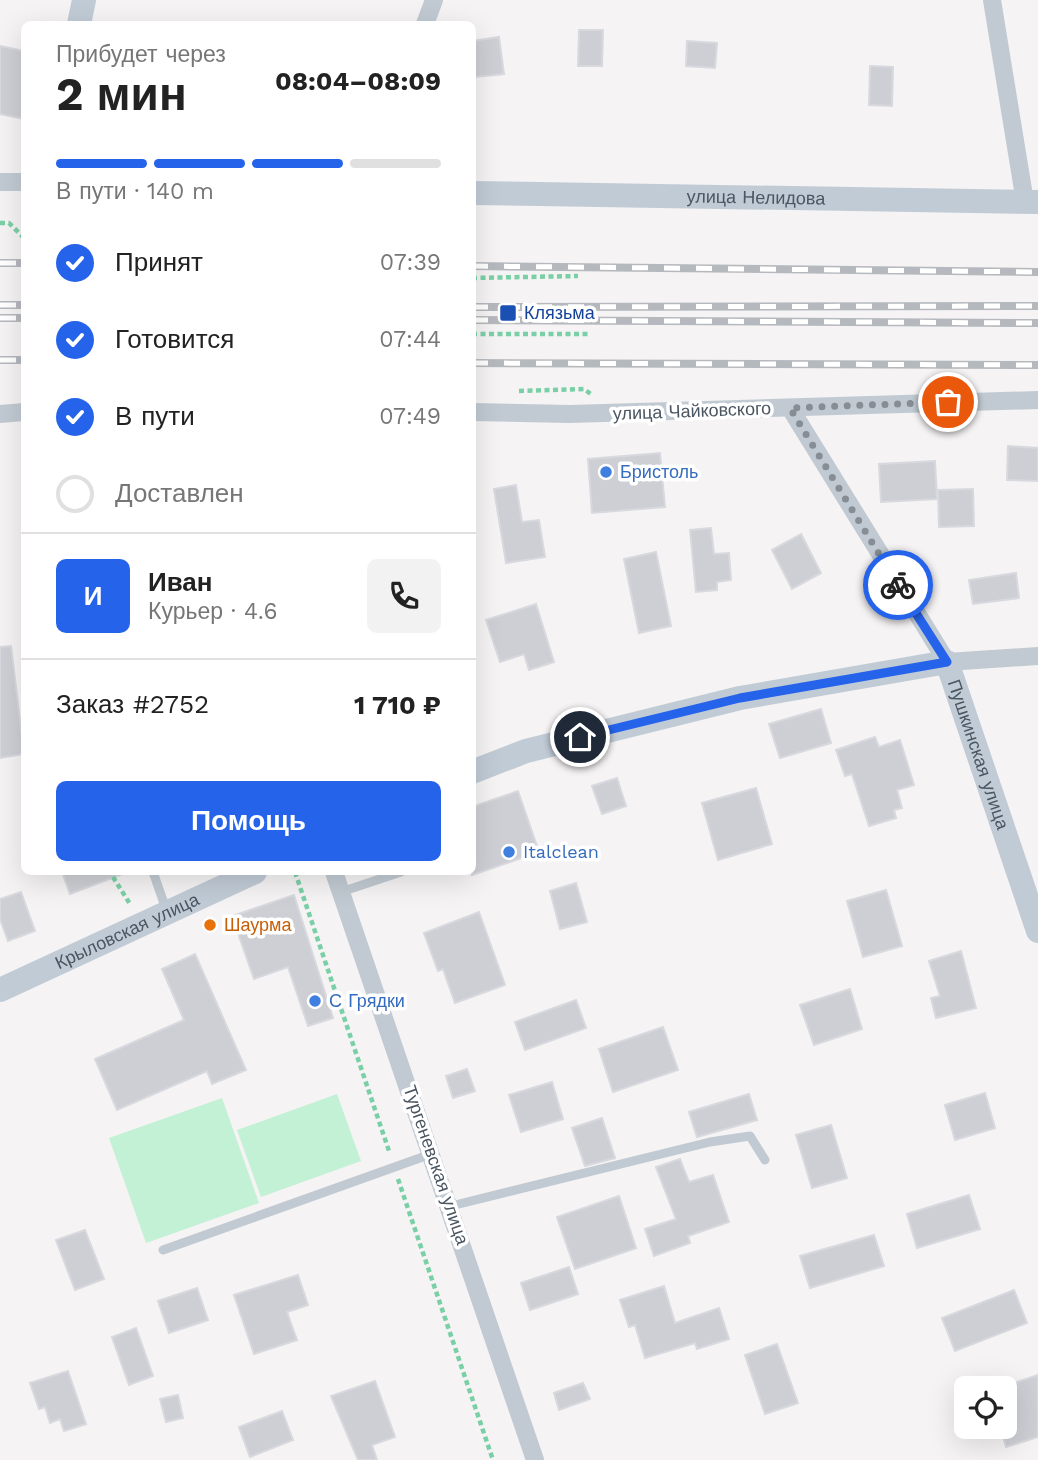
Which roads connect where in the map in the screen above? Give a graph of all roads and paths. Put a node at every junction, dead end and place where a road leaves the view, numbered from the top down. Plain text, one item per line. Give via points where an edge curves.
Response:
1 (84, 0) edge
2 (434, 0) edge
3 (992, 0) edge
4 (80, 21) edge
5 (426, 21) edge
6 (0, 182) edge
7 (21, 182) edge
8 (476, 193) edge
9 (1032, 202) edge
10 (0, 223) edge
11 (21, 235) edge
12 (578, 276) dead end
13 (476, 278) edge
14 (476, 334) edge
15 (590, 334) dead end
16 (584, 389) dead end
17 (528, 390) dead end
18 (1038, 400) edge
19 (790, 408) junction
20 (21, 412) edge
21 (476, 412) edge
22 (0, 414) edge
23 (1038, 656) edge
24 (947, 662) junction
25 (476, 770) edge
26 (154, 875) edge
27 (248, 875) edge
28 (335, 875) edge
29 (392, 875) edge
30 (113, 877) dead end
31 (341, 892) junction
32 (130, 904) dead end
33 (168, 912) junction
34 (1038, 931) edge
35 (0, 990) edge
36 (431, 1154) junction
37 (765, 1160) dead end
38 (450, 1206) junction
39 (163, 1250) dead end
40 (535, 1460) edge

1 - 4 street
2 - 5 street
3 - 9 street
6 - 7 street
8 - 9 street, улица Нелидова
10 - 11 path via 9,223
12 - 13 path
14 - 15 path
16 - 17 path
18 - 19 street, улица Чайковского
19 - 21 street, улица Чайковского
19 - 24 street, Пушкинская улица
20 - 22 street
23 - 24 street
24 - 25 street via 740,698 526,751
24 - 34 street, Пушкинская улица
26 - 33 lane
27 - 33 street, Крыловская улица
28 - 31 street, Тургеневская улица
29 - 31 lane
30 - 32 path
31 - 36 street, Тургеневская улица
33 - 35 street, Крыловская улица
36 - 38 street, Тургеневская улица
36 - 39 lane
37 - 38 lane via 750,1136
38 - 40 street, Тургеневская улица

